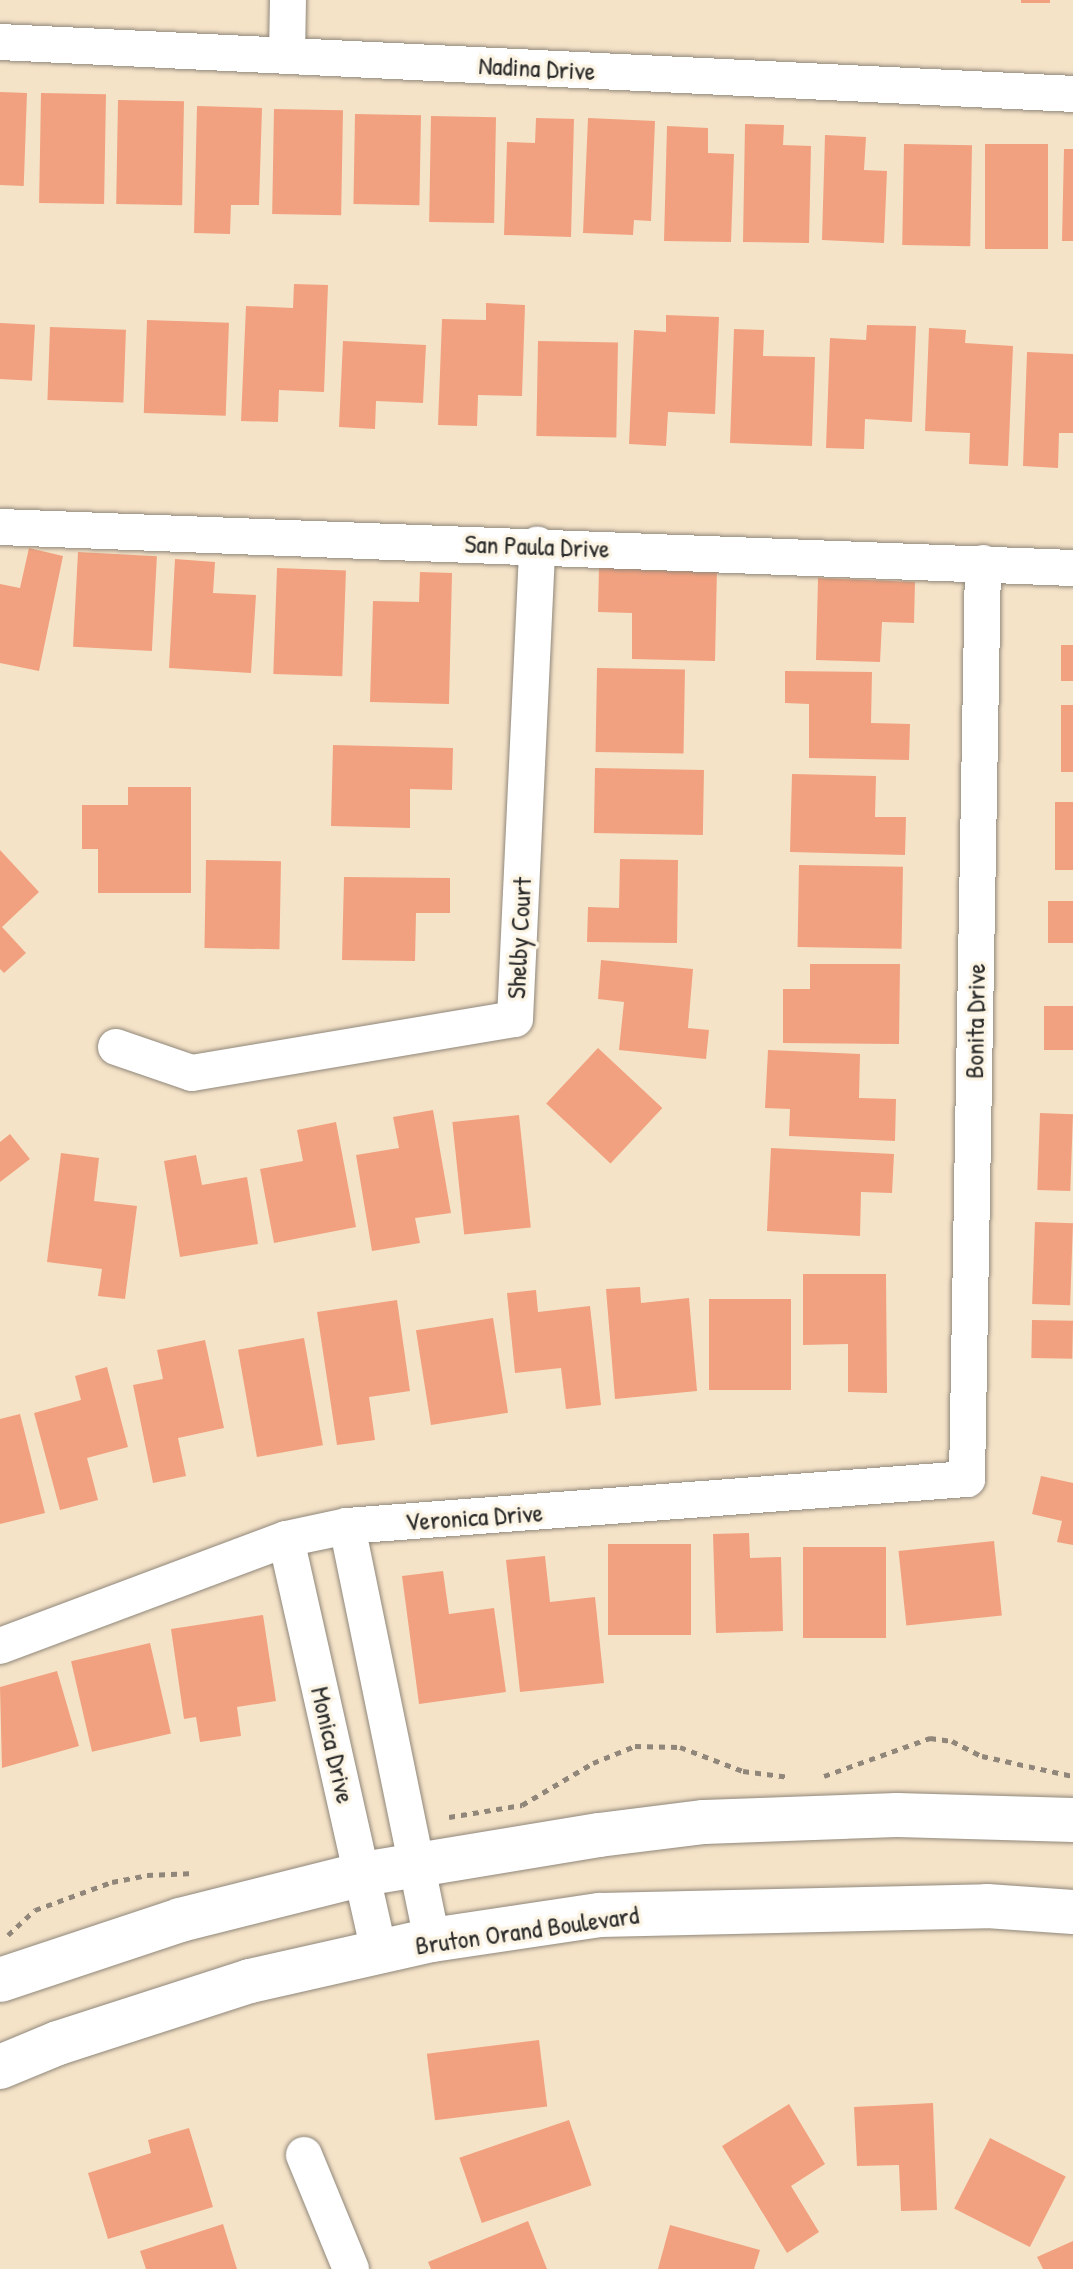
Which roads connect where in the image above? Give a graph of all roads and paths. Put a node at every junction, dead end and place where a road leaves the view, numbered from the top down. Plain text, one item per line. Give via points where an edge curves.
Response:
1 (288, 0) edge
2 (0, 42) edge
3 (287, 56) junction
4 (1073, 94) edge
5 (0, 527) edge
6 (537, 545) junction
7 (983, 563) junction
8 (1073, 568) edge
9 (116, 1047) dead end
10 (967, 1479) joint
11 (347, 1526) junction
12 (286, 1539) junction
13 (0, 1646) edge
14 (1073, 1820) edge
15 (416, 1868) junction
16 (363, 1874) junction
17 (1073, 1912) edge
18 (432, 1940) junction
19 (379, 1952) junction
20 (0, 1980) edge
21 (0, 2067) edge
22 (304, 2155) dead end
23 (351, 2269) edge

1 - 3 street
2 - 3 street, Nadina Drive
3 - 4 street, Nadina Drive
5 - 6 street, San Paula Drive
6 - 7 street, San Paula Drive
6 - 9 street, Shelby Court via 515,1019 192,1073
7 - 8 street, San Paula Drive
7 - 10 street, Bonita Drive
10 - 11 street, Veronica Drive
11 - 12 street, Veronica Drive
11 - 15 street
12 - 13 street, Veronica Drive
12 - 16 street, Monica Drive
14 - 15 main road via 897,1815 704,1822
15 - 16 main road
15 - 18 street
16 - 19 street, Monica Drive
16 - 20 main road via 180,1920
17 - 18 main road, Bruton Orand Boulevard via 976,1906 600,1915
18 - 19 main road, Bruton Orand Boulevard
19 - 21 main road, Bruton Orand Boulevard via 250,1981
22 - 23 street

